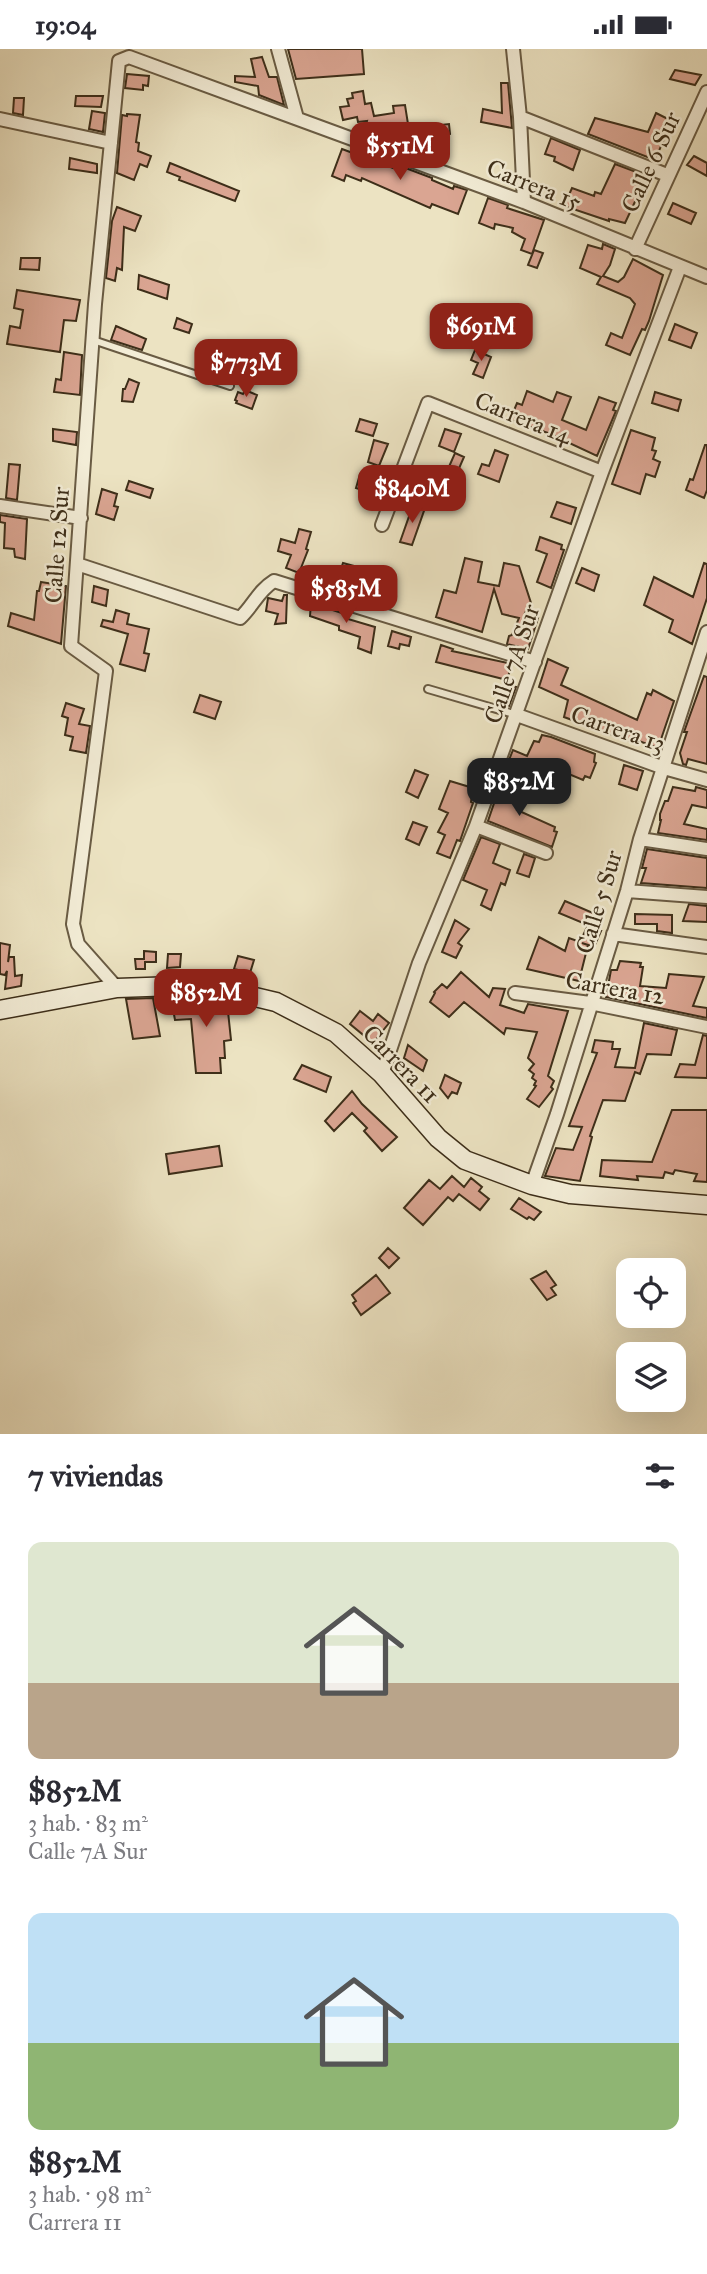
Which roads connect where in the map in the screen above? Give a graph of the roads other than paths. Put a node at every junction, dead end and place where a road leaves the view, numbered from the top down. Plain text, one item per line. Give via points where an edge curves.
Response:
1 (278, 49) edge
2 (513, 49) edge
3 (124, 53) edge
4 (118, 72) joint
5 (707, 92) edge
6 (520, 117) junction
7 (297, 118) junction
8 (0, 119) edge
9 (701, 120) edge
10 (111, 143) junction
11 (667, 174) junction
12 (524, 202) junction
13 (635, 249) junction
14 (680, 267) junction
15 (707, 277) edge
16 (93, 340) junction
17 (230, 386) dead end
18 (602, 472) junction
19 (0, 506) edge
20 (81, 518) junction
21 (382, 525) dead end
22 (78, 564) junction
23 (707, 632) edge
24 (535, 662) junction
25 (428, 689) dead end
26 (517, 715) junction
27 (664, 768) junction
28 (707, 780) edge
29 (476, 826) junction
30 (640, 839) junction
31 (707, 849) edge
32 (547, 853) dead end
33 (627, 891) junction
34 (707, 897) edge
35 (613, 934) junction
36 (707, 947) edge
37 (117, 988) junction
38 (515, 993) dead end
39 (590, 1003) junction
40 (0, 1010) edge
41 (707, 1027) edge
42 (382, 1075) junction
43 (532, 1185) junction
44 (707, 1205) edge

1 - 7 street
2 - 6 street
3 - 4 street, Carrera 15
3 - 7 street, Carrera 15
4 - 10 street, Calle 12 Sur
5 - 9 street, Calle 6 Sur
6 - 11 street
6 - 12 street
7 - 12 street, Carrera 15
8 - 10 street
9 - 11 street, Calle 6 Sur
10 - 16 street, Calle 12 Sur
11 - 13 street, Calle 6 Sur
12 - 13 street, Carrera 15
13 - 14 street, Carrera 15
14 - 15 street, Carrera 15
14 - 18 street, Calle 7A Sur
16 - 17 lane
16 - 20 street, Calle 12 Sur
18 - 21 street, Carrera 14 via 428,403
18 - 24 street, Calle 7A Sur
19 - 20 street
20 - 22 street, Calle 12 Sur
22 - 24 street via 240,618 261,589 274,581
22 - 37 street, Calle 12 Sur via 71,646 106,671 73,924 78,944
23 - 27 street, Calle 5 Sur
24 - 26 street, Calle 7A Sur
25 - 26 lane
26 - 27 street, Carrera 13
26 - 29 street, Calle 7A Sur
27 - 28 street, Carrera 13
27 - 30 street, Calle 5 Sur
29 - 32 street
29 - 42 street, Calle 7A Sur via 419,963
30 - 31 street
30 - 33 street, Calle 5 Sur
33 - 34 street
33 - 35 street, Calle 5 Sur
35 - 36 street
35 - 39 street, Calle 5 Sur
37 - 40 main road, Carrera 11
37 - 42 main road, Carrera 11 via 205,985 276,1002 336,1033
38 - 39 street, Carrera 12
39 - 41 street, Carrera 12
39 - 43 street, Calle 5 Sur
42 - 43 main road, Carrera 11 via 438,1138 465,1160
43 - 44 main road, Carrera 11 via 570,1194

